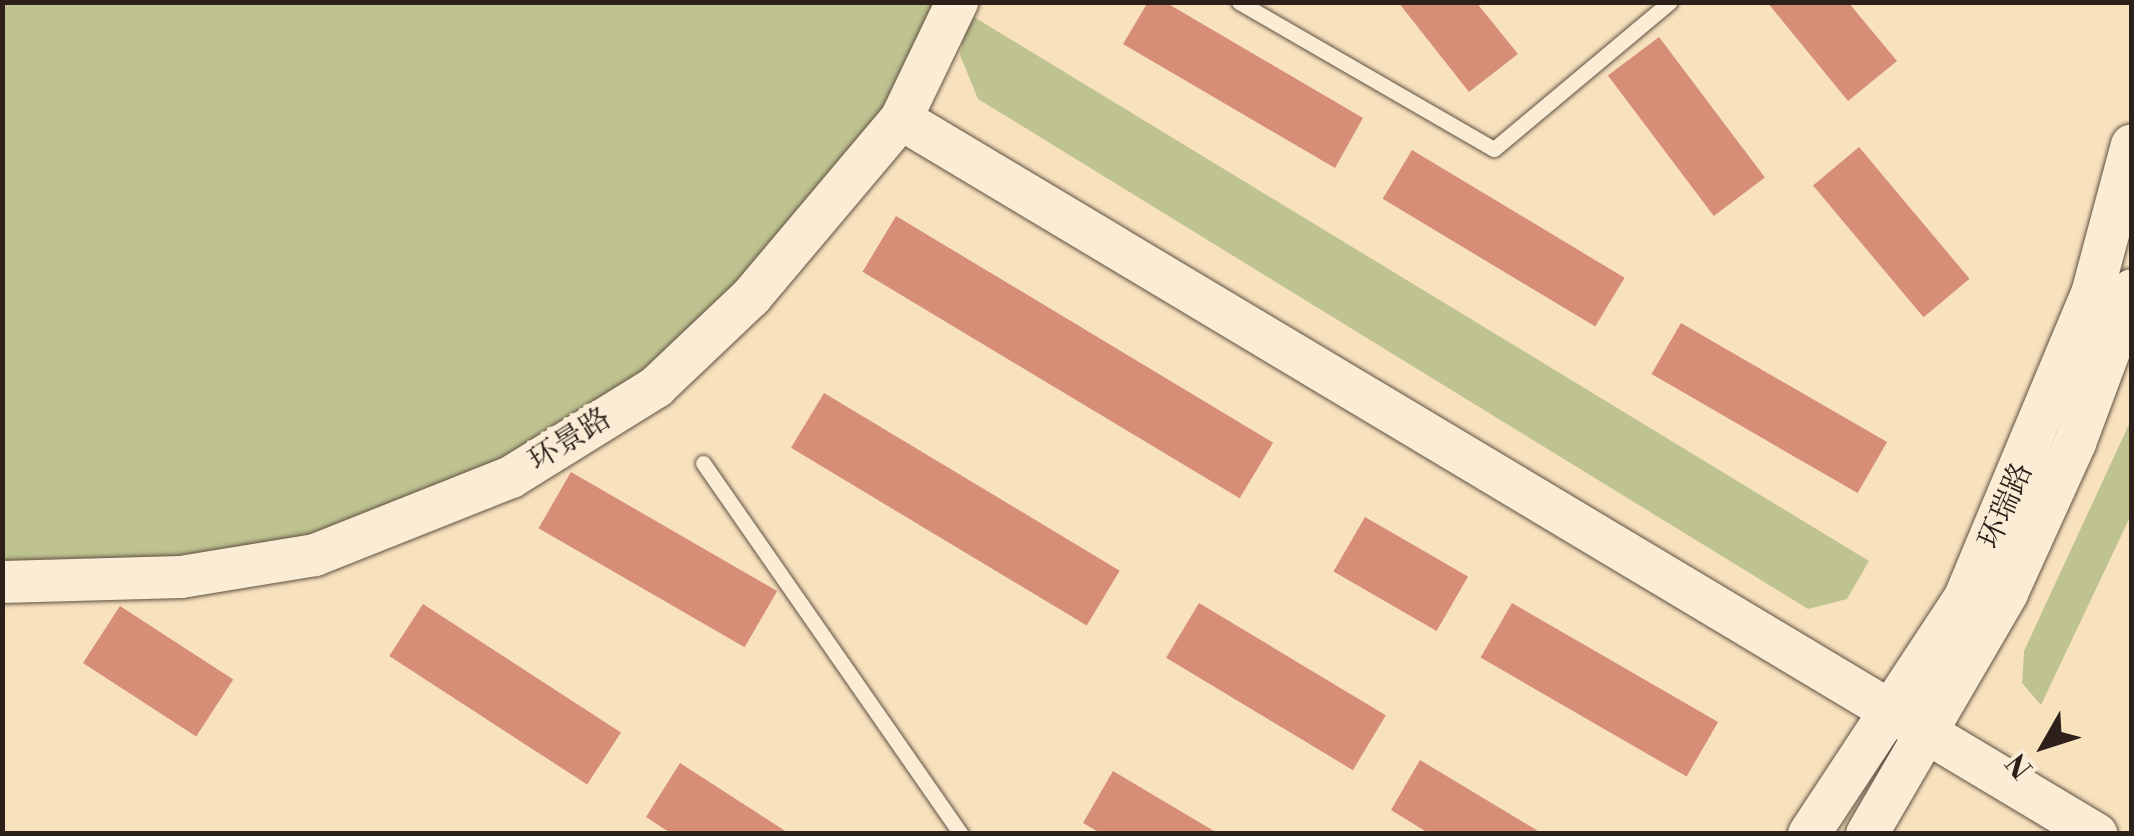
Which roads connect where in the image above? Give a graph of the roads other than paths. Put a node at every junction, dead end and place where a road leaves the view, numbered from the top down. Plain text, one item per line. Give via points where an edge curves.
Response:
1 (957, 2) edge
2 (1240, 2) edge
3 (1670, 2) edge
4 (901, 119) junction
5 (2132, 144) edge
6 (2132, 290) edge
7 (703, 462) dead end
8 (2, 582) edge
9 (1894, 709) junction
10 (1930, 730) junction
11 (961, 834) edge
12 (1809, 834) edge
13 (1868, 834) edge
14 (2096, 834) edge

1 - 4 street, 环景路
2 - 3 lane via 1494,149
4 - 8 street, 环景路 via 750,297 656,387 511,477 315,556 180,577
4 - 9 street
5 - 9 street, 环瑞路 via 2092,294 2036,441 1964,598
6 - 10 street, 环瑞路 via 2014,576
7 - 11 lane
9 - 10 street
9 - 12 street, 环瑞路
10 - 13 street, 环瑞路
10 - 14 street

